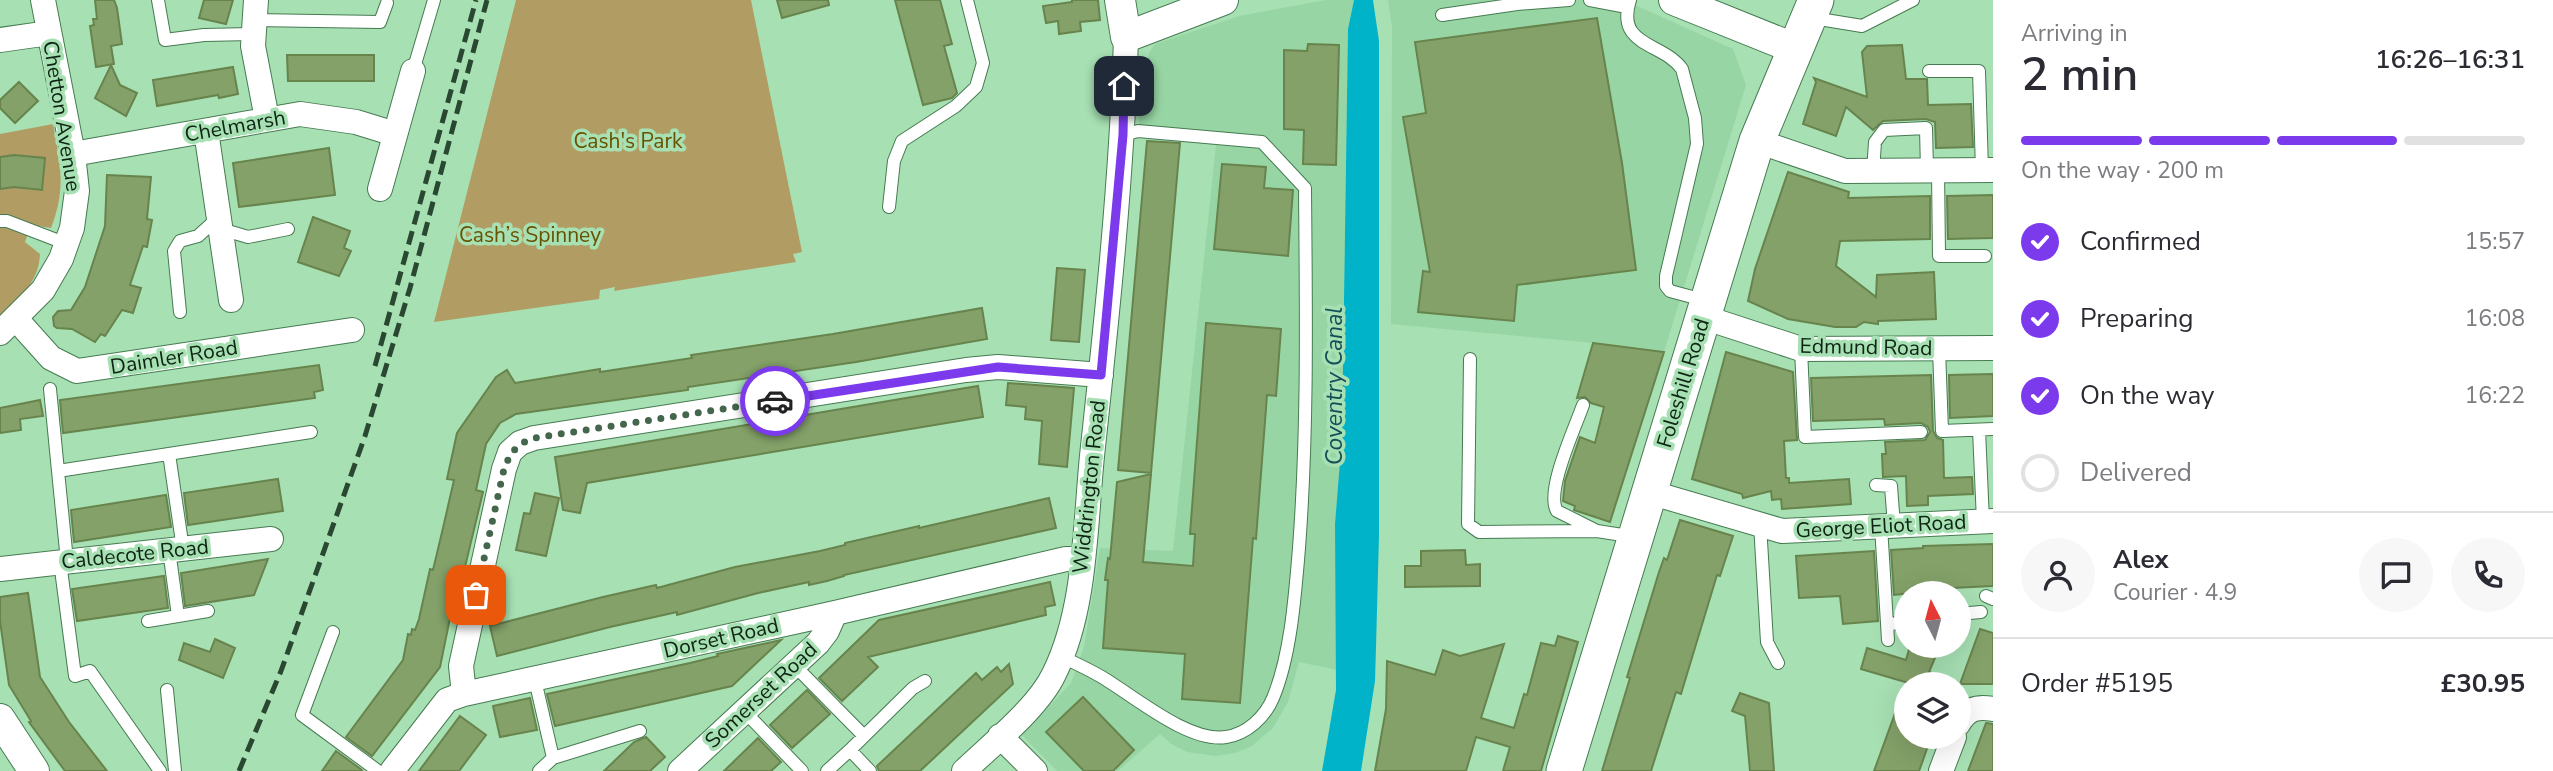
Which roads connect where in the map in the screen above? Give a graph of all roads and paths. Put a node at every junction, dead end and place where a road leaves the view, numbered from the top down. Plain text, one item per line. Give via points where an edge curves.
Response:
1 (43, 0) edge
2 (158, 0) edge
3 (434, 0) edge
4 (967, 0) edge
5 (1120, 0) edge
6 (1223, 0) edge
7 (1569, 0) edge
8 (1590, 0) edge
9 (1674, 0) edge
10 (1913, 0) edge
11 (387, 3) dead end
12 (1629, 4) edge
13 (1813, 8) edge
14 (1442, 15) dead end
15 (254, 18) edge
16 (49, 33) junction
17 (1126, 37) junction
18 (0, 40) edge
19 (1796, 49) junction
20 (1993, 70) edge
21 (413, 71) joint
22 (1929, 71) dead end
23 (1979, 71) junction
24 (267, 119) junction
25 (206, 131) junction
26 (396, 134) junction
27 (1123, 135) junction
28 (1757, 141) junction
29 (73, 154) junction
30 (1988, 170) edge
31 (1933, 171) junction
32 (1873, 172) junction
33 (380, 189) dead end
34 (889, 207) dead end
35 (0, 221) edge
36 (220, 223) junction
37 (288, 229) dead end
38 (66, 244) junction
39 (1985, 256) dead end
40 (231, 300) dead end
41 (1705, 309) junction
42 (180, 312) dead end
43 (8, 326) edge
44 (352, 330) dead end
45 (1993, 348) edge
46 (1801, 349) junction
47 (1939, 349) junction
48 (1470, 359) dead end
49 (1101, 375) junction
50 (50, 389) dead end
51 (1583, 405) dead end
52 (1979, 429) junction
53 (1993, 429) edge
54 (311, 432) dead end
55 (1921, 432) dead end
56 (169, 454) junction
57 (58, 471) junction
58 (1876, 485) dead end
59 (1649, 492) junction
60 (1988, 521) edge
61 (1760, 524) junction
62 (1887, 526) junction
63 (1597, 531) junction
64 (1635, 537) junction
65 (271, 539) dead end
66 (176, 549) junction
67 (1082, 559) junction
68 (64, 562) junction
69 (0, 569) edge
70 (208, 611) dead end
71 (1981, 612) dead end
72 (835, 613) junction
73 (1971, 613) edge
74 (178, 616) junction
75 (148, 621) dead end
76 (1887, 624) junction
77 (1894, 624) edge
78 (333, 632) dead end
79 (1888, 640) dead end
80 (1062, 657) junction
81 (1778, 663) dead end
82 (794, 665) junction
83 (535, 680) junction
84 (925, 681) dead end
85 (167, 690) dead end
86 (464, 694) junction
87 (744, 712) junction
88 (0, 719) edge
89 (640, 731) dead end
90 (864, 736) junction
91 (1000, 736) junction
92 (1949, 749) edge
93 (850, 750) junction
94 (553, 758) junction
95 (34, 771) edge
96 (160, 771) edge
97 (175, 771) edge
98 (378, 771) edge
99 (392, 771) edge
100 (539, 771) edge
101 (680, 771) edge
102 (803, 771) edge
103 (827, 771) edge
104 (870, 771) edge
105 (964, 771) edge
106 (1035, 771) edge
107 (1564, 771) edge
108 (1941, 771) edge

1 - 16 street, Chetton Avenue
2 - 15 lane via 165,40 204,35
3 - 21 lane
4 - 34 lane via 983,63 976,87 956,106 902,141 894,162
5 - 17 street
6 - 17 street
7 - 14 lane
8 - 12 lane
9 - 19 street
10 - 13 lane via 1862,26
11 - 15 lane via 380,22
12 - 41 lane via 1627,21 1636,38 1676,60 1684,73 1698,139 1665,281 1670,291
13 - 19 main road, Foleshill Road
15 - 24 street
16 - 18 street
16 - 29 street, Chetton Avenue
17 - 27 street, Widdrington Road
19 - 28 main road, Foleshill Road
20 - 23 lane
21 - 26 street
22 - 23 lane
23 - 30 lane
24 - 25 street, Chelmarsh
24 - 26 street, Chelmarsh via 312,115
25 - 29 street, Chelmarsh
25 - 36 street
26 - 33 street
27 - 49 street, Widdrington Road
27 - 80 lane via 1138,131 1262,142 1305,188 1307,402 1296,584 1273,698 1260,719 1228,737 1214,738 1177,725 1098,674
28 - 32 street via 1845,171
28 - 41 main road, Foleshill Road
29 - 38 street, Chetton Avenue via 77,191
30 - 31 street
31 - 32 street
31 - 32 lane via 1926,128 1884,130 1875,142
31 - 39 lane via 1940,256
35 - 38 lane
36 - 37 lane via 248,237
36 - 40 street
36 - 42 lane via 180,241 174,251
38 - 43 street, Chetton Avenue via 43,290
41 - 46 street, Edmund Road
41 - 59 main road, Foleshill Road
43 - 44 street, Daimler Road via 77,371
45 - 47 street, Edmund Road
46 - 47 street, Edmund Road
46 - 55 lane via 1805,437
47 - 52 lane via 1941,431
48 - 63 lane via 1468,524 1479,532
49 - 67 street, Widdrington Road
49 - 86 street via 998,367 966,370 520,443 504,469 461,666
50 - 57 lane
51 - 63 lane via 1553,506
52 - 53 lane
52 - 60 lane
54 - 56 lane
56 - 57 lane
56 - 66 lane
57 - 68 lane
58 - 62 lane via 1891,486
59 - 61 street, George Eliot Road
59 - 64 main road, Foleshill Road
60 - 62 street, George Eliot Road
61 - 62 street, George Eliot Road via 1783,531
61 - 81 lane via 1767,642
62 - 76 lane
63 - 64 lane
64 - 107 main road, Foleshill Road
65 - 66 street, Caldecote Road
66 - 68 street, Caldecote Road
66 - 74 lane
67 - 72 street, Dorset Road via 1053,561
67 - 80 street, Widdrington Road via 1075,614
68 - 69 street, Caldecote Road
68 - 96 lane via 75,676 90,671
70 - 74 lane
71 - 73 lane
72 - 82 street, Somerset Road via 818,643
72 - 83 street, Dorset Road
74 - 75 lane
76 - 77 lane
76 - 79 lane
78 - 98 lane via 302,715
80 - 91 street, Widdrington Road via 1047,688
82 - 87 street, Somerset Road
82 - 90 lane
83 - 86 street, Dorset Road
83 - 94 lane
84 - 90 lane
85 - 97 lane
86 - 99 street, Dorset Road via 447,700
87 - 101 street, Somerset Road
87 - 102 lane
88 - 95 street
89 - 94 lane
90 - 93 lane
91 - 105 street, Widdrington Road
91 - 106 street
92 - 108 street
93 - 103 lane
93 - 104 lane
94 - 100 lane

